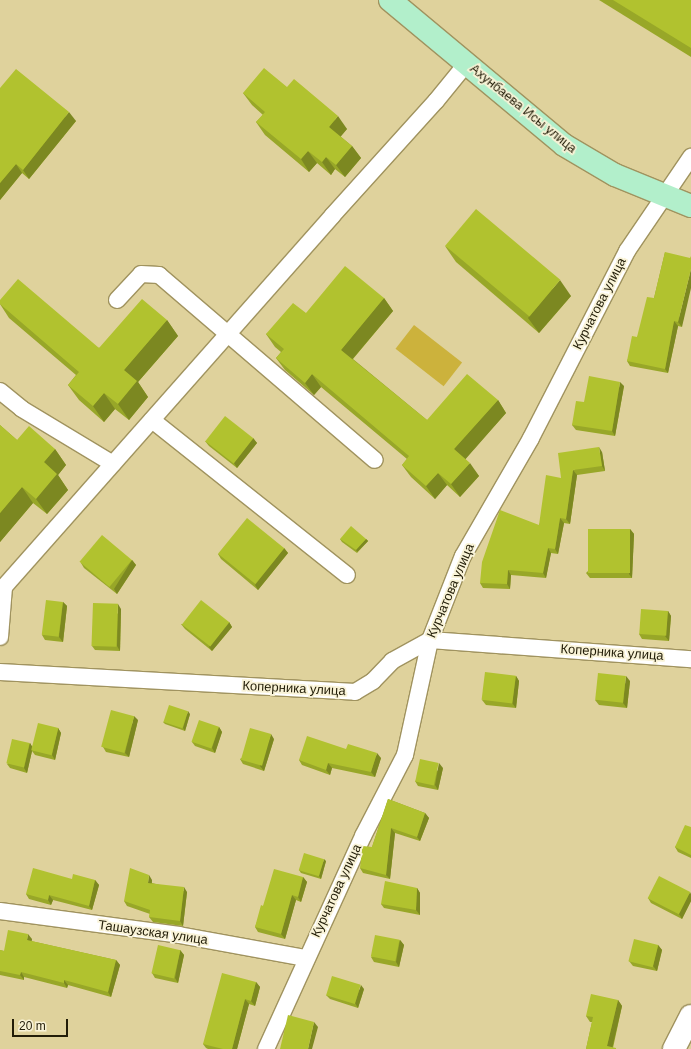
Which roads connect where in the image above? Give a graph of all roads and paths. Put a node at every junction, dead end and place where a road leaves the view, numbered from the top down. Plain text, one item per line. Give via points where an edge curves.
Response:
1 (390, 0) edge
2 (467, 63) junction
3 (691, 157) edge
4 (666, 196) junction
5 (691, 206) edge
6 (116, 300) dead end
7 (228, 334) junction
8 (0, 391) edge
9 (152, 420) junction
10 (375, 460) dead end
11 (113, 464) junction
12 (347, 575) dead end
13 (2, 586) edge
14 (0, 637) edge
15 (430, 640) junction
16 (691, 659) edge
17 (0, 672) edge
18 (0, 911) edge
19 (306, 958) junction
20 (691, 1016) edge
21 (266, 1049) edge
22 (674, 1049) edge

1 - 2 main road, Ахунбаева Исы улица
2 - 4 main road, Ахунбаева Исы улица via 564,145 615,175
2 - 7 street
3 - 4 street, Курчатова улица
4 - 5 main road, Ахунбаева Исы улица
4 - 15 street, Курчатова улица via 627,251 531,438 463,556
6 - 7 street via 141,274 159,275
7 - 9 street
7 - 10 street
8 - 11 street via 22,409
9 - 11 street
9 - 12 street
11 - 13 street
13 - 14 street
15 - 16 street, Коперника улица
15 - 17 street, Коперника улица via 392,661 373,681 355,692
15 - 19 street, Курчатова улица via 405,755 362,836
18 - 19 street, Ташаузская улица via 179,935
19 - 21 street, Курчатова улица
20 - 22 main road

